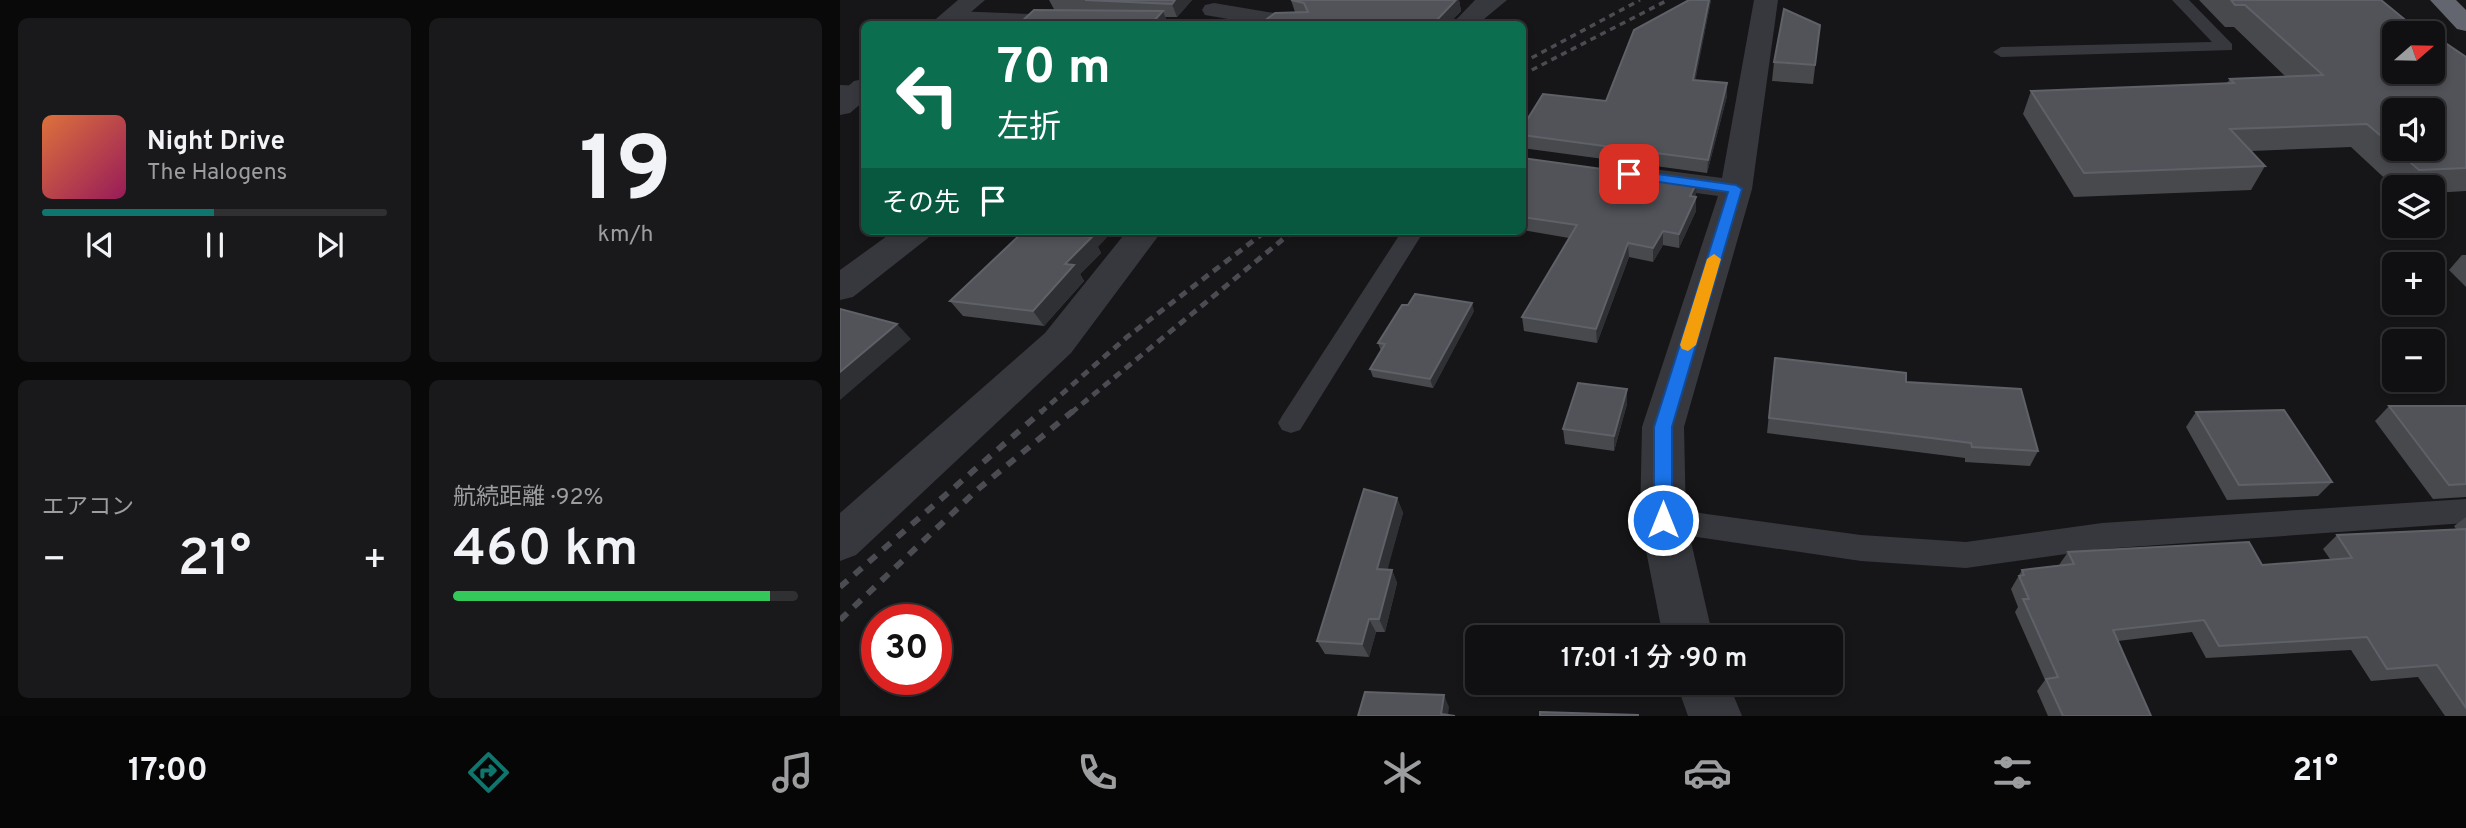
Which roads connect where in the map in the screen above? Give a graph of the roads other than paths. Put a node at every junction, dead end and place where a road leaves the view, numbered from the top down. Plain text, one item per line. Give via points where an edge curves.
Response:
1 (973, 0) edge
2 (1495, 0) edge
3 (1766, 0) edge
4 (2180, 0) edge
5 (2442, 0) edge
6 (1210, 11) edge
7 (948, 20) edge
8 (1078, 21) edge
9 (1278, 21) edge
10 (1467, 21) edge
11 (2466, 24) edge
12 (2001, 52) dead end
13 (1616, 173) edge
14 (1736, 189) junction
15 (910, 235) edge
16 (1142, 235) edge
17 (1410, 235) edge
18 (846, 278) edge
19 (1291, 423) dead end
20 (2466, 511) edge
21 (1663, 520) junction
22 (840, 541) edge
23 (1685, 625) edge
24 (1707, 695) edge
25 (1715, 716) edge

1 - 7 street
2 - 10 street
3 - 14 street
4 - 12 lane via 2226,47
5 - 11 highway
6 - 9 street
7 - 8 lane
13 - 14 street
14 - 21 street via 1663,427
15 - 18 street
16 - 22 street via 1058,343
17 - 19 lane
20 - 21 lane via 2102,536 1966,555 1861,548
21 - 23 street
24 - 25 street

